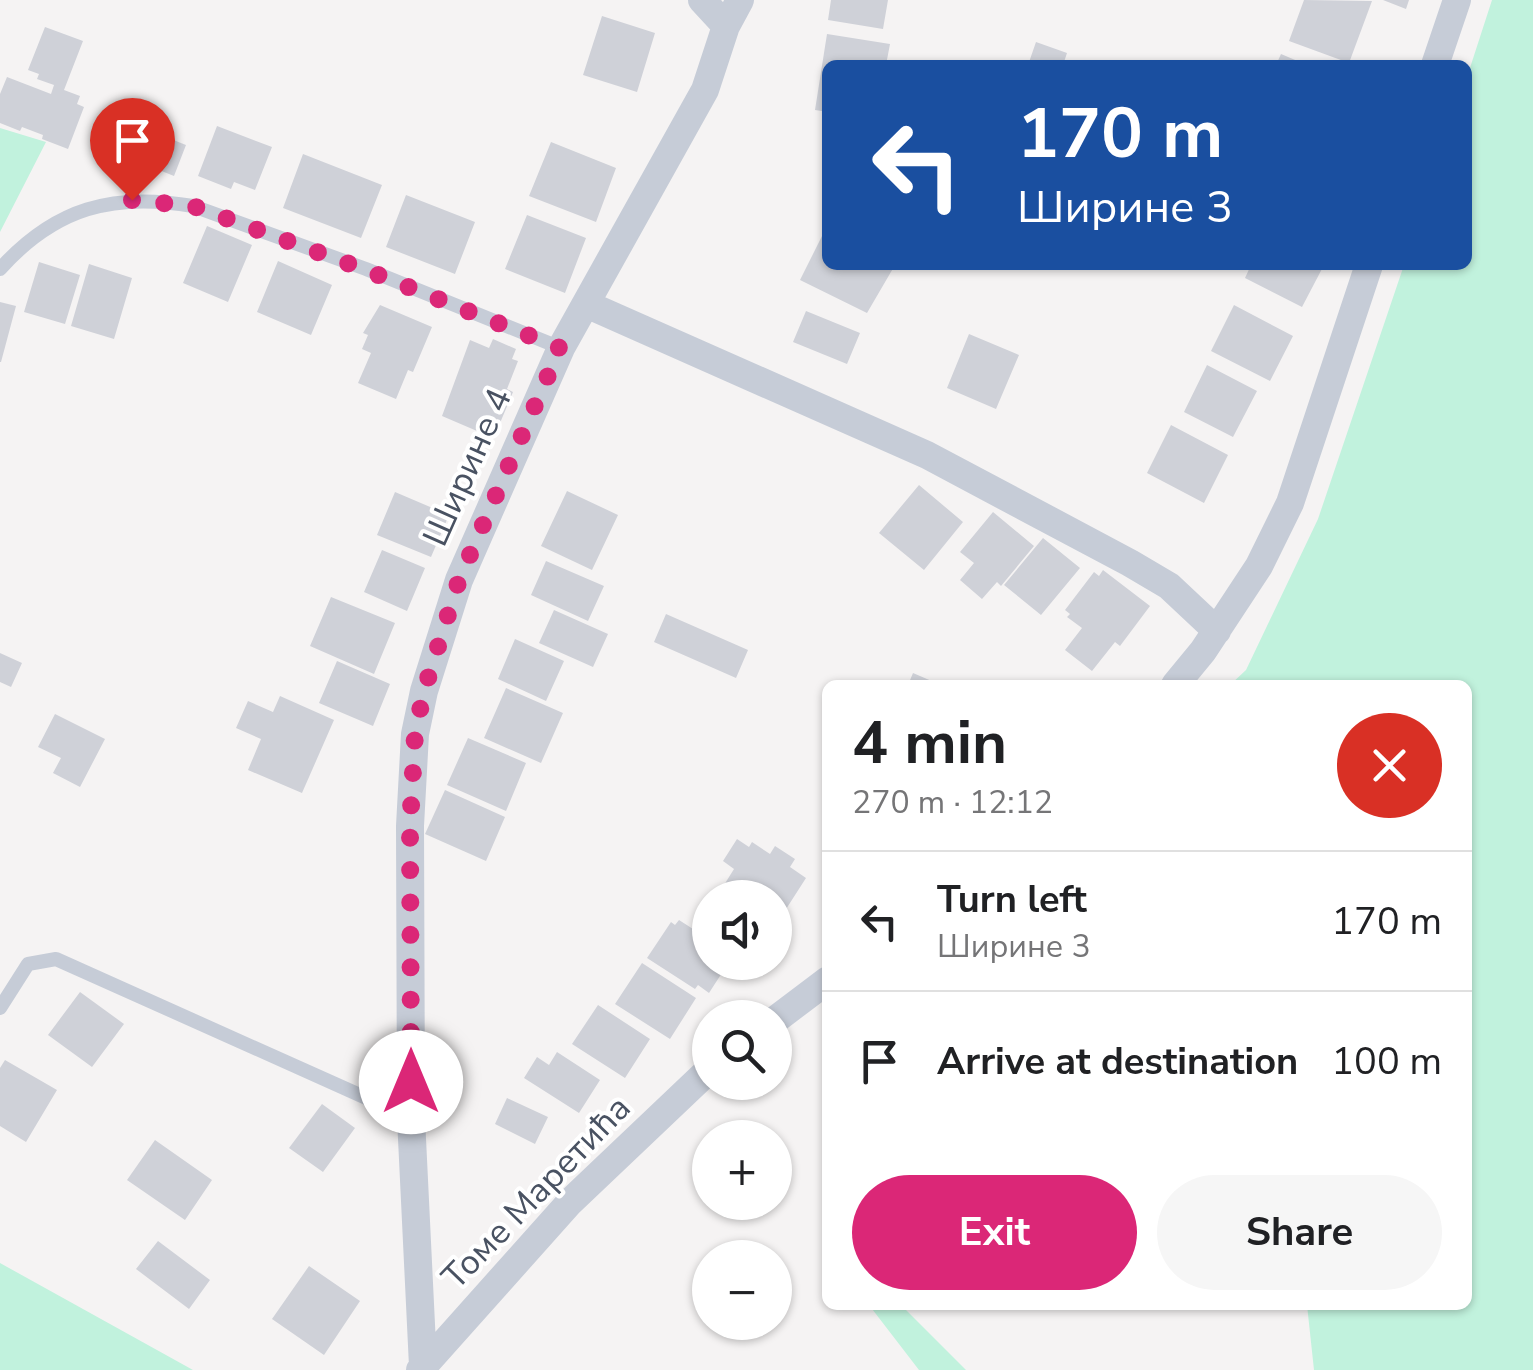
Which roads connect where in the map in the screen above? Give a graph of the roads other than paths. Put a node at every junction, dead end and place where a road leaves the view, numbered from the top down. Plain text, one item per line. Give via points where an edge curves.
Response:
1 (702, 0) edge
2 (740, 0) edge
3 (1457, 0) edge
4 (726, 26) junction
5 (1437, 60) edge
6 (0, 269) edge
7 (1367, 270) edge
8 (586, 304) junction
9 (560, 348) junction
10 (1216, 631) junction
11 (1180, 680) edge
12 (822, 985) edge
13 (792, 1007) edge
14 (0, 1008) edge
15 (692, 1086) edge
16 (412, 1118) junction
17 (421, 1368) edge

1 - 4 street
2 - 4 street, Ширине 4
3 - 5 street
4 - 8 street, Ширине 4 via 706,90
6 - 9 lane via 22,246 73,214 102,204 163,201 348,263
7 - 10 street via 1290,503
8 - 9 street, Ширине 4
8 - 10 street via 927,455 1143,570
9 - 16 street, Ширине 4 via 459,580 415,734
10 - 11 street
12 - 13 street
14 - 16 lane via 28,964 56,960
15 - 17 street, Томе Маретића via 570,1202
16 - 17 street, Ширине 4

